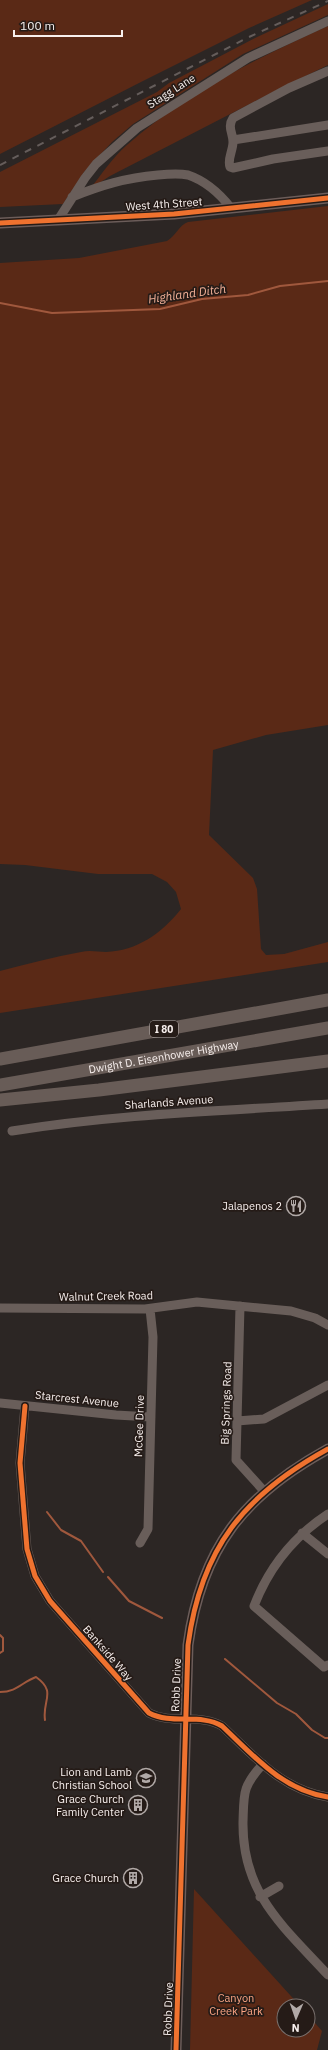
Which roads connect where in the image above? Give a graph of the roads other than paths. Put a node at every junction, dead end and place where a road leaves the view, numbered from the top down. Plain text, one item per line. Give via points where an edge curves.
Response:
1 (328, 20) edge
2 (328, 71) edge
3 (328, 124) edge
4 (233, 140) junction
5 (328, 151) edge
6 (72, 197) junction
7 (328, 198) edge
8 (231, 208) junction
9 (58, 220) junction
10 (0, 223) edge
11 (328, 1000) edge
12 (328, 1028) edge
13 (0, 1059) edge
14 (328, 1061) edge
15 (0, 1085) edge
16 (0, 1100) edge
17 (328, 1104) edge
18 (12, 1131) dead end
19 (240, 1306) junction
20 (0, 1308) edge
21 (150, 1309) junction
22 (328, 1325) edge
23 (328, 1385) edge
24 (0, 1404) edge
25 (25, 1406) junction
26 (151, 1417) junction
27 (237, 1421) junction
28 (328, 1449) edge
29 (264, 1491) junction
30 (328, 1514) edge
31 (302, 1533) junction
32 (140, 1543) dead end
33 (328, 1554) edge
34 (326, 1666) edge
35 (185, 1719) junction
36 (263, 1764) junction
37 (328, 1797) edge
38 (279, 1886) dead end
39 (260, 1897) junction
40 (328, 1975) edge
41 (176, 2050) edge

1 - 6 street, Stagg Lane via 248,58 156,114 106,154
2 - 4 street via 289,88 233,118 230,129
3 - 4 street
4 - 5 street via 228,163 233,168
6 - 8 street via 104,184 128,178 175,174 188,175 204,183 220,194
6 - 9 street, Stagg Lane
7 - 8 main road, West 4th Street
8 - 9 main road, West 4th Street via 174,214
9 - 10 main road, West 4th Street
11 - 13 highway, I 80
12 - 15 highway, Dwight D. Eisenhower Highway
14 - 16 highway
17 - 18 street, Sharlands Avenue via 107,1118
19 - 21 street, Walnut Creek Road via 187,1302
19 - 22 street, Walnut Creek Road via 291,1311
19 - 27 street, Big Springs Road
20 - 21 street, Walnut Creek Road
21 - 26 street, McGee Drive via 153,1337
23 - 27 street via 264,1419
24 - 25 street, Starcrest Avenue
25 - 26 street, Starcrest Avenue
25 - 35 street, Bankside Way via 20,1463 27,1549 35,1576 50,1601 143,1708 162,1718
26 - 32 street, McGee Drive via 148,1529
27 - 29 street, Big Springs Road via 236,1460
28 - 29 main road, Robb Drive via 296,1466
29 - 35 main road, Robb Drive via 228,1531 201,1583 193,1610 188,1644
30 - 31 street
31 - 33 street
31 - 34 street via 274,1565 254,1606
35 - 36 street, Bankside Way via 208,1720 222,1726
35 - 41 main road, Robb Drive
36 - 37 street, Bankside Way via 294,1787
36 - 39 street via 250,1779 244,1792 243,1836 248,1868
38 - 39 street
39 - 40 street via 277,1920

